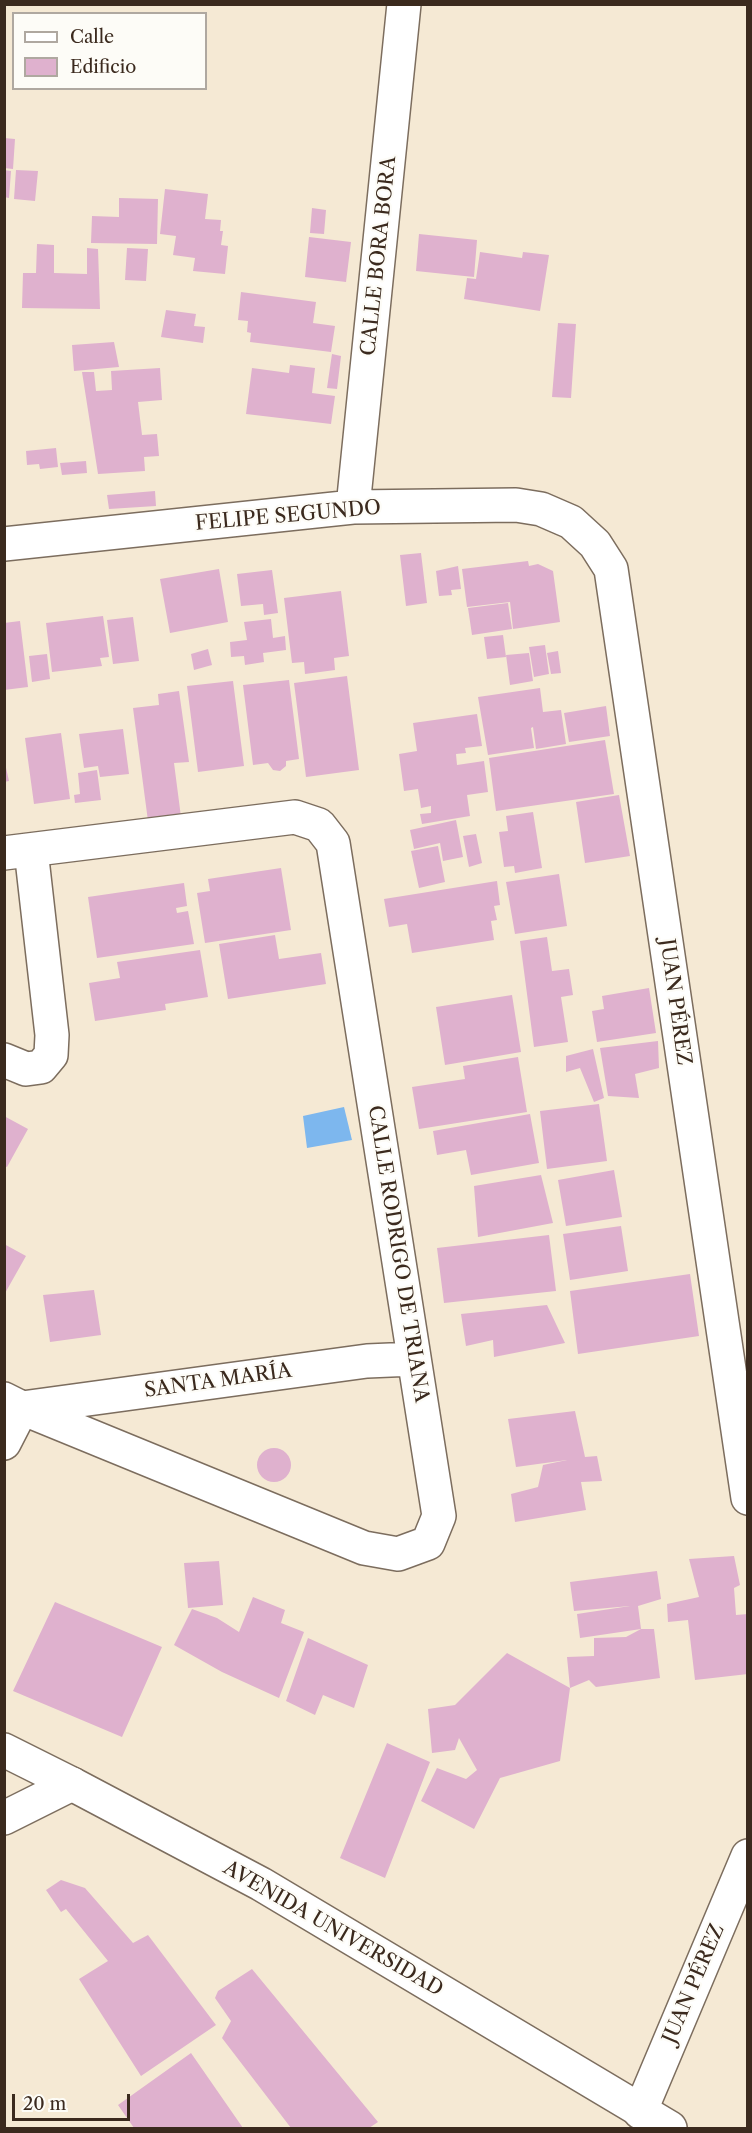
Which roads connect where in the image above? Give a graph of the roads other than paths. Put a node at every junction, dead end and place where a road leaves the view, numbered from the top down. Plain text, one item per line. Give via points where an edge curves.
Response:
1 (404, 4) edge
2 (353, 507) junction
3 (571, 522) joint
4 (4, 544) edge
5 (18, 852) edge
6 (4, 1060) edge
7 (735, 1326) edge
8 (414, 1359) junction
9 (13, 1403) edge
10 (4, 1443) edge
11 (747, 1498) edge
12 (4, 1750) edge
13 (72, 1784) junction
14 (4, 1818) edge
15 (747, 1856) edge
16 (638, 2120) edge
17 (670, 2128) edge

1 - 2 street, CALLE BORA BORA
2 - 3 street, FELIPE SEGUNDO via 516,505 541,509
2 - 4 street, FELIPE SEGUNDO
3 - 7 street, JUAN PÉREZ via 595,544 611,569
5 - 6 street, CALLE RODRIGO DE TRIANA via 52,1035 51,1055 41,1067 26,1069
5 - 8 street, CALLE RODRIGO DE TRIANA via 295,817 319,825 333,843
7 - 11 street, JUAN PÉREZ
8 - 9 street, SANTA MARÍA via 367,1361
8 - 9 street, CALLE RODRIGO DE TRIANA via 439,1516 428,1543 398,1554 364,1548
9 - 10 street
12 - 13 street, AVENIDA UNIVERSIDAD
13 - 14 street
13 - 16 street, AVENIDA UNIVERSIDAD via 261,1884
15 - 16 street, JUAN PÉREZ
16 - 17 street, AVENIDA UNIVERSIDAD

